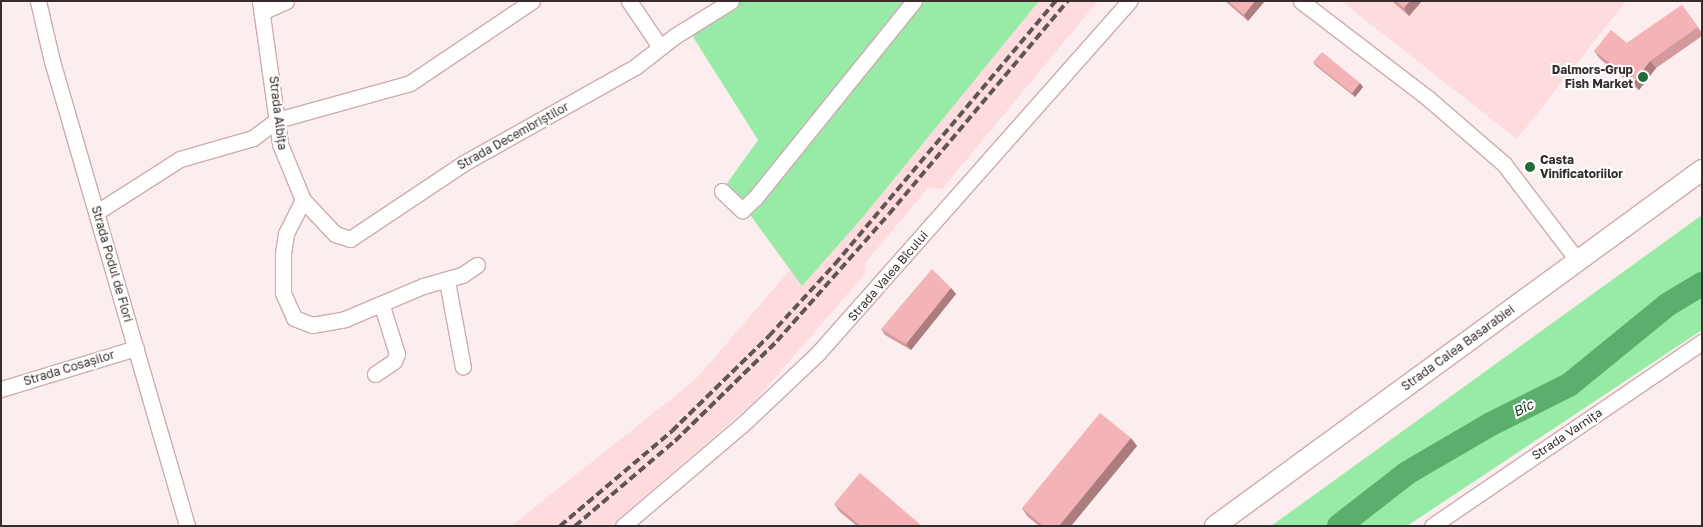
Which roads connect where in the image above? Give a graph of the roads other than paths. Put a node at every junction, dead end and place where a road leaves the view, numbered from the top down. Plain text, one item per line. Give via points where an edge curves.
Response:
1 (38, 1) edge
2 (286, 1) edge
3 (532, 1) edge
4 (629, 1) edge
5 (731, 1) edge
6 (914, 1) edge
7 (1129, 1) edge
8 (1301, 1) edge
9 (262, 6) edge
10 (660, 47) junction
11 (277, 120) junction
12 (1702, 170) edge
13 (722, 191) dead end
14 (303, 200) junction
15 (96, 212) junction
16 (1578, 261) junction
17 (477, 265) dead end
18 (447, 281) junction
19 (382, 306) junction
20 (1702, 342) edge
21 (136, 348) junction
22 (463, 367) dead end
23 (375, 374) dead end
24 (1, 389) edge
25 (187, 526) edge
26 (623, 526) edge
27 (1215, 526) edge
28 (1432, 526) edge

1 - 15 street, Strada Podul de Flori
2 - 9 street
3 - 11 street via 410,83
4 - 10 street
5 - 10 street, Strada Decembriștilor
6 - 13 street via 755,198 742,210
7 - 26 street, Strada Valea Bîcului via 818,354 743,424
8 - 16 street via 1429,98 1504,164
9 - 11 street, Strada Albița
10 - 14 street, Strada Decembriștilor via 634,68 594,92 439,178 350,239 335,234
11 - 14 street, Strada Albița via 283,156
11 - 15 street via 253,138 180,160
12 - 16 main road, Strada Calea Basarabiei
14 - 19 street via 286,234 282,254 283,293 294,318 306,325 320,325
15 - 21 street, Strada Podul de Flori
16 - 27 main road, Strada Calea Basarabiei
17 - 18 street
18 - 19 street via 424,286
18 - 22 street
19 - 23 street via 397,354 394,361
20 - 28 street, Strada Varnița
21 - 24 street, Strada Cosașilor
21 - 25 street, Strada Podul de Flori

